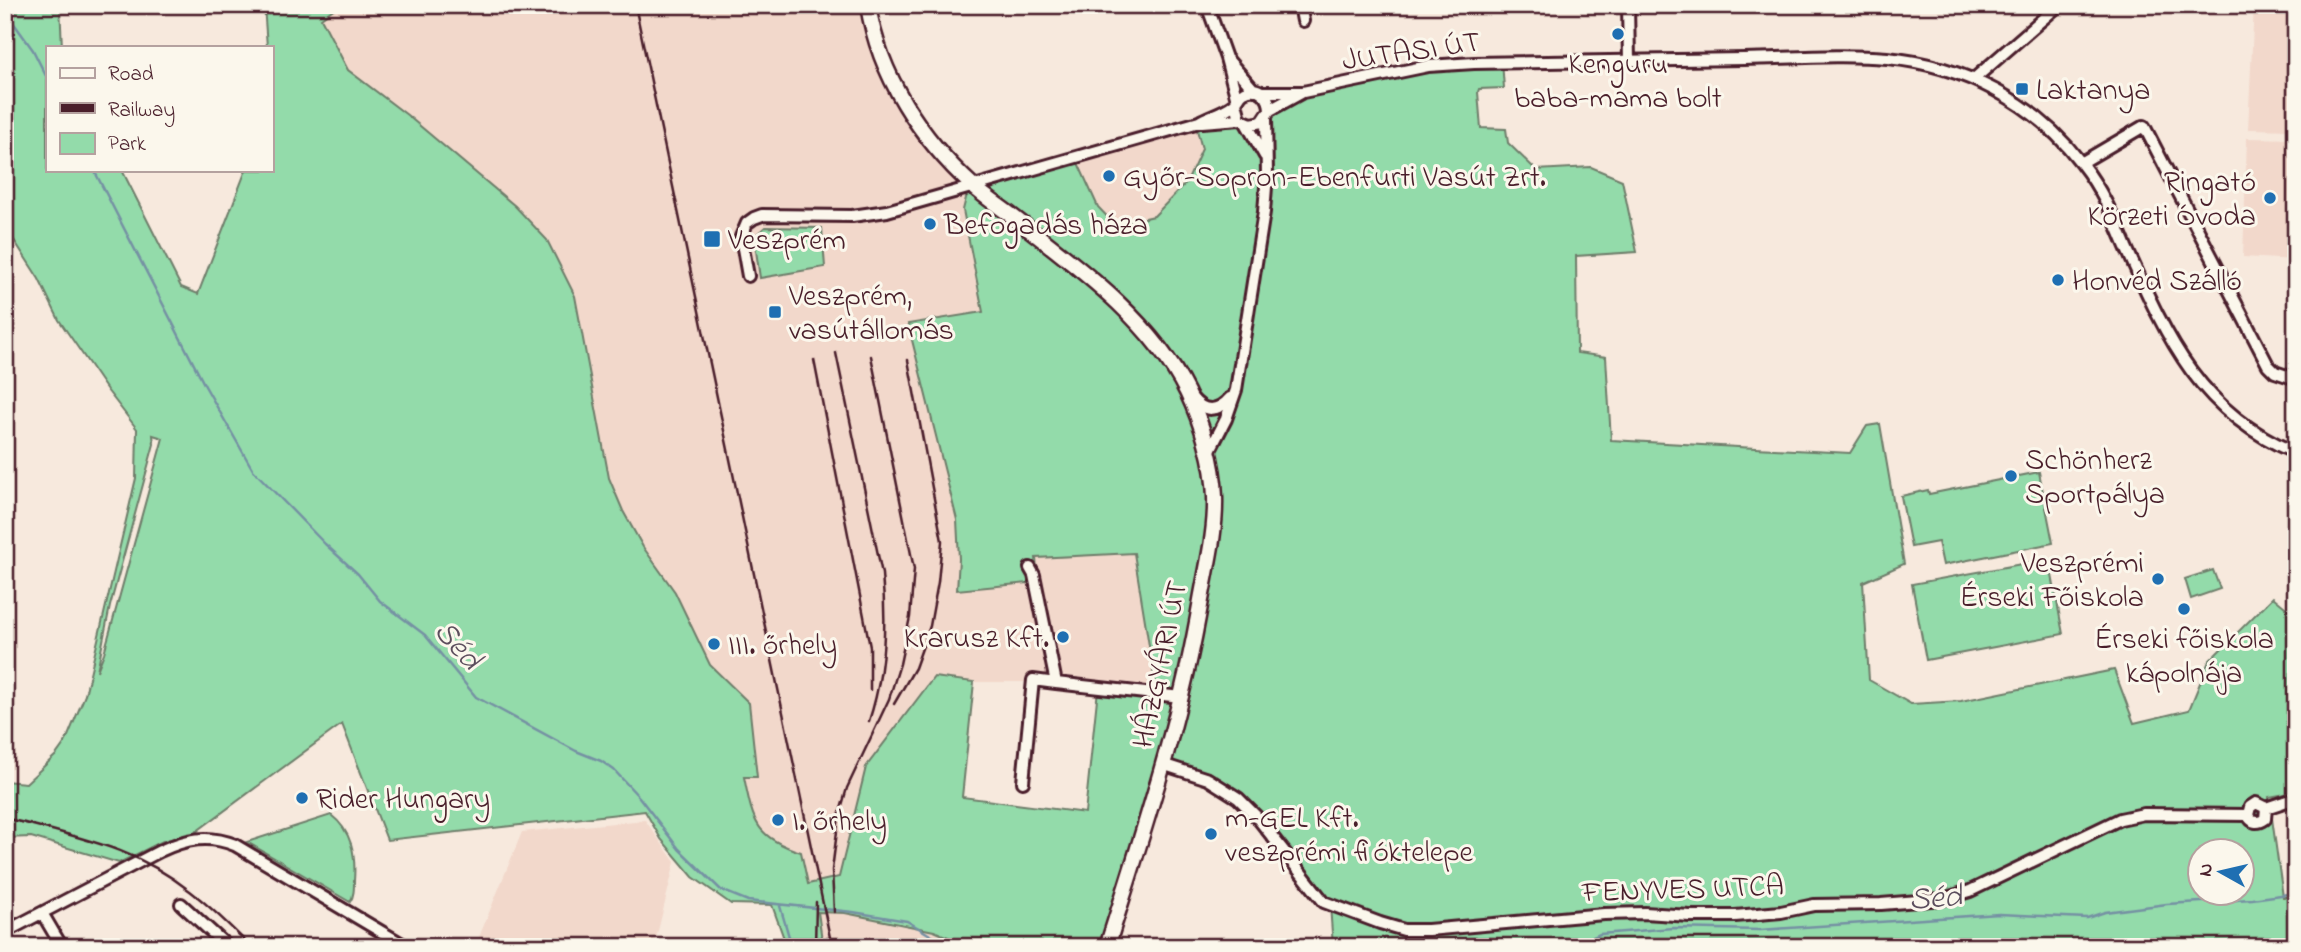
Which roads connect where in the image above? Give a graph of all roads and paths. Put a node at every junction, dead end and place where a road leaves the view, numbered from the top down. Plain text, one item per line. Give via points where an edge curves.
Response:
1 (869, 5) edge
2 (1207, 5) edge
3 (1300, 5) edge
4 (1628, 5) edge
5 (2059, 5) edge
6 (1303, 22) dead end
7 (1226, 58) junction
8 (1629, 61) junction
9 (1974, 79) junction
10 (1258, 91) junction
11 (1303, 92) junction
12 (1236, 101) junction
13 (1268, 114) junction
14 (1243, 121) junction
15 (1199, 122) junction
16 (1266, 159) junction
17 (2081, 163) junction
18 (973, 186) junction
19 (748, 276) dead end
20 (2296, 379) edge
21 (1236, 390) junction
22 (1188, 394) junction
23 (2296, 453) edge
24 (1208, 454) junction
25 (1030, 568) dead end
26 (1056, 683) junction
27 (1181, 697) junction
28 (1165, 765) junction
29 (1023, 782) dead end
30 (2296, 798) edge
31 (181, 904) dead end
32 (42, 913) junction
33 (5, 932) edge
34 (62, 947) edge
35 (228, 947) edge
36 (407, 947) edge
37 (1107, 947) edge

1 - 18 main road, HÁZGYÁRI ÚT via 884,61 900,96 926,136
2 - 7 street
3 - 6 street
4 - 8 street
5 - 9 street
7 - 10 street
7 - 12 street
8 - 9 street, JUTASI ÚT via 1857,57 1921,63
8 - 11 street, JUTASI ÚT via 1428,66
9 - 17 street, JUTASI ÚT via 2042,122
10 - 11 street, JUTASI ÚT
10 - 12 street, JUTASI ÚT via 1244,92
10 - 13 street via 1269,100
11 - 13 street, JUTASI ÚT
12 - 14 street
12 - 15 street, JUTASI ÚT
13 - 14 street, JUTASI ÚT via 1255,124
13 - 16 street
14 - 15 street, JUTASI ÚT
14 - 16 street
15 - 18 street, JUTASI ÚT
16 - 21 street via 1264,212
17 - 20 street via 2144,127 2268,365
17 - 23 street, JUTASI ÚT via 2111,212 2161,325 2193,375 2236,417
18 - 19 street, JUTASI ÚT via 873,214 762,215 743,229 741,244
18 - 22 main road, HÁZGYÁRI ÚT via 1082,271 1150,336
21 - 22 street via 1215,409 1202,409
21 - 24 street
22 - 24 main road, HÁZGYÁRI ÚT
24 - 27 main road, HÁZGYÁRI ÚT via 1214,521
25 - 26 street
26 - 27 street
26 - 29 street via 1033,680
27 - 28 main road, HÁZGYÁRI ÚT
28 - 30 street, FENYVES UTCA via 1208,779 1238,798 1324,902 1414,930 1604,914 1735,916 1815,905 1944,899 2120,819 2171,813 2248,815 2261,822 2267,816 2266,808
28 - 37 main road, HÁZGYÁRI ÚT
31 - 35 street
32 - 33 street
32 - 34 street
32 - 36 street via 160,850 211,838 235,845

